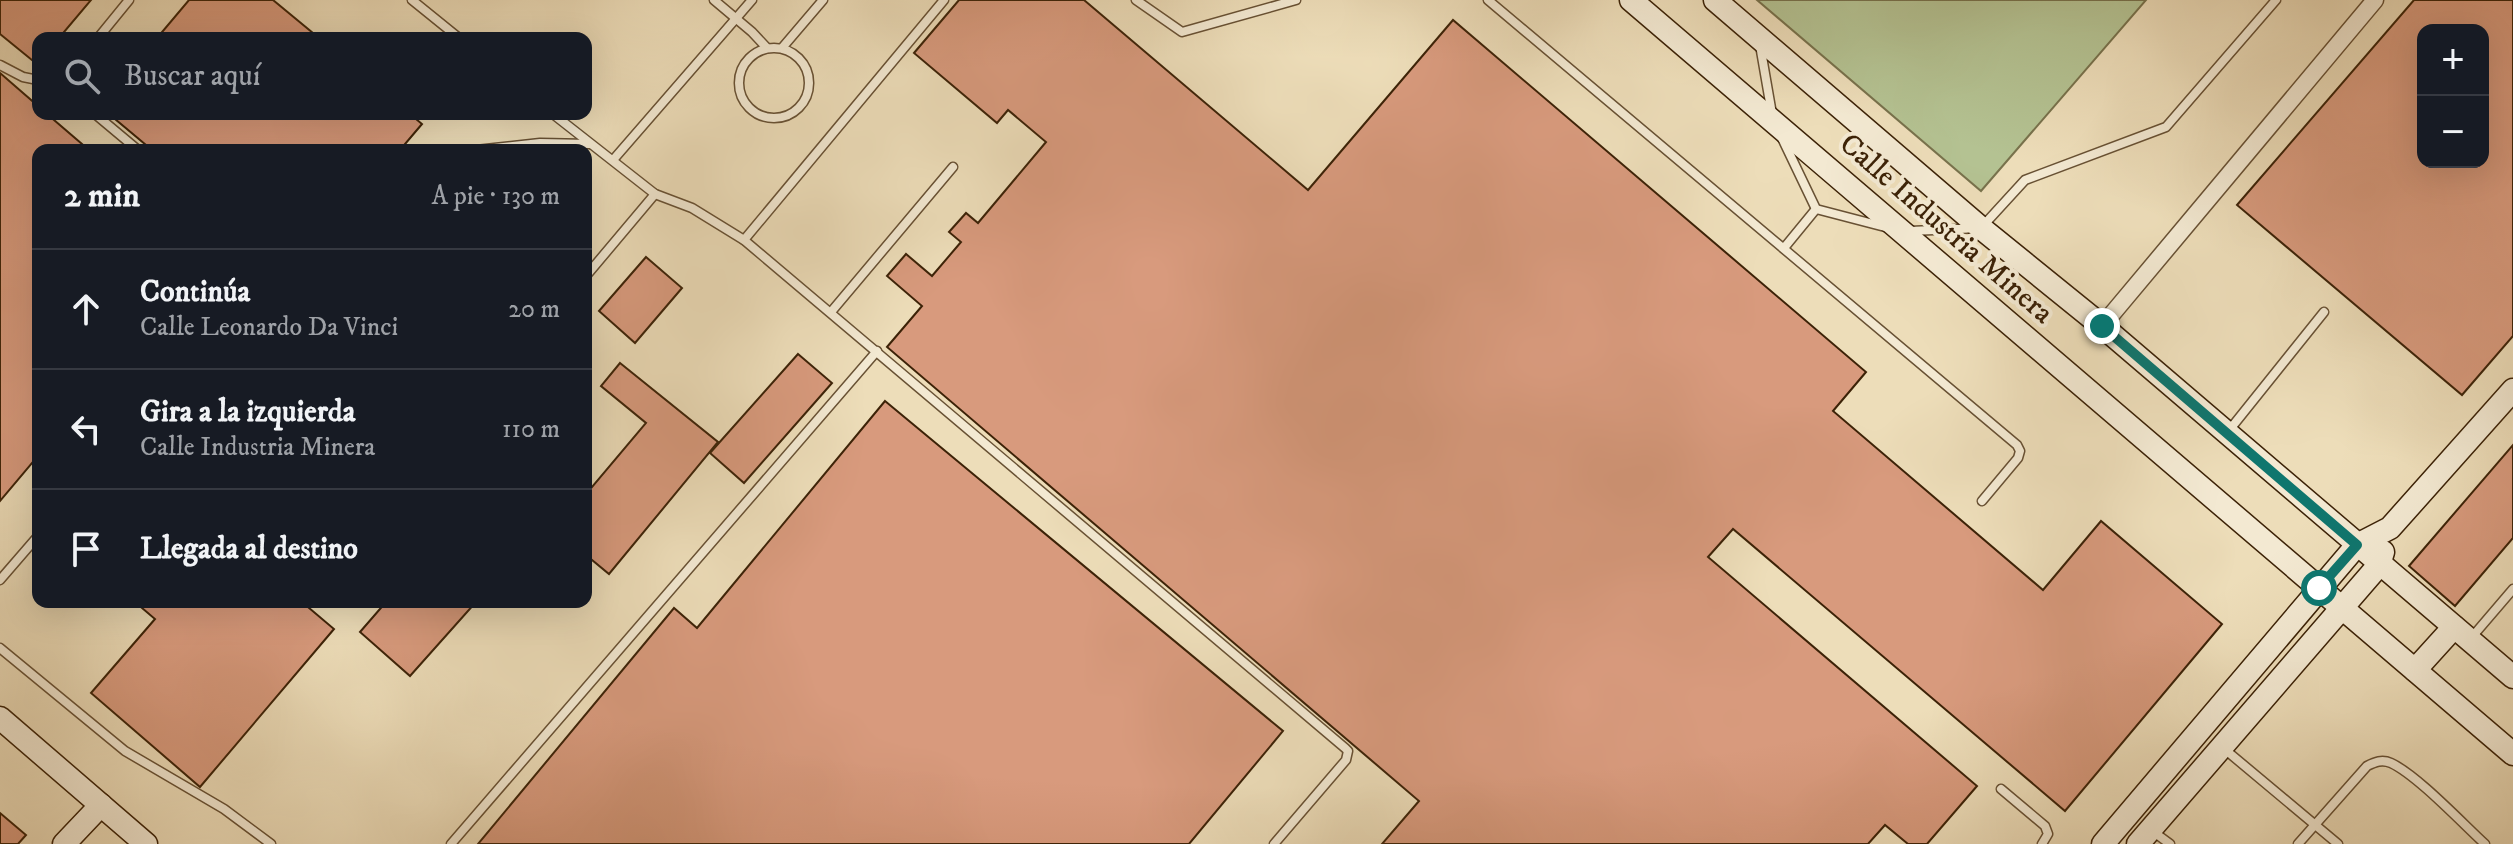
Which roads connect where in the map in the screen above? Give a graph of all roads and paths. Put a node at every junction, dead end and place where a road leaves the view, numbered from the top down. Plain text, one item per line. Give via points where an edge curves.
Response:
1 (129, 0) edge
2 (412, 0) edge
3 (714, 0) edge
4 (752, 0) edge
5 (823, 0) edge
6 (944, 0) edge
7 (1136, 0) edge
8 (1296, 0) edge
9 (1488, 0) edge
10 (1631, 0) edge
11 (1715, 0) edge
12 (2276, 0) edge
13 (2375, 0) edge
14 (736, 19) junction
15 (103, 32) edge
16 (452, 32) edge
17 (1758, 37) junction
18 (767, 48) junction
19 (782, 48) junction
20 (0, 65) edge
21 (32, 79) edge
22 (102, 120) edge
23 (561, 120) edge
24 (1773, 120) junction
25 (131, 144) edge
26 (591, 144) edge
27 (592, 145) edge
28 (613, 160) junction
29 (953, 167) dead end
30 (655, 194) junction
31 (1816, 209) junction
32 (1981, 228) junction
33 (1902, 231) junction
34 (744, 240) junction
35 (1784, 248) junction
36 (592, 269) edge
37 (831, 312) junction
38 (2324, 312) dead end
39 (2102, 326) junction
40 (877, 351) junction
41 (2513, 390) edge
42 (2226, 433) junction
43 (1982, 501) dead end
44 (2390, 528) junction
45 (32, 543) edge
46 (2357, 545) junction
47 (2379, 565) junction
48 (0, 580) edge
49 (2319, 588) junction
50 (2513, 589) edge
51 (2343, 608) junction
52 (2461, 634) junction
53 (0, 648) edge
54 (2415, 670) junction
55 (2513, 677) edge
56 (0, 718) edge
57 (2222, 746) junction
58 (2513, 754) edge
59 (2001, 789) dead end
60 (101, 805) junction
61 (2315, 824) junction
62 (2144, 837) edge
63 (64, 844) edge
64 (146, 844) edge
65 (271, 844) edge
66 (451, 844) edge
67 (1274, 844) edge
68 (2042, 844) edge
69 (2103, 844) edge
70 (2170, 844) edge
71 (2298, 844) edge
72 (2338, 844) edge
73 (2485, 844) edge

1 - 15 lane
2 - 16 lane
3 - 14 lane
4 - 14 lane
5 - 19 lane
6 - 34 lane
7 - 8 lane via 1182,32
9 - 35 lane
10 - 24 main road, Calle Industria Minera
11 - 17 main road, Calle Industria Minera
12 - 32 lane via 2166,127 2025,180
13 - 39 street
14 - 18 lane
14 - 28 lane
17 - 24 lane
17 - 32 main road, Calle Industria Minera
18 - 19 lane
18 - 19 lane via 743,67 740,90 752,109 773,118 795,111 808,93 801,60
20 - 21 lane
22 - 25 lane
23 - 26 lane
24 - 31 lane
24 - 33 main road, Calle Industria Minera
27 - 28 lane
28 - 30 lane
29 - 37 lane
30 - 34 lane via 701,212
30 - 36 lane
31 - 33 lane
31 - 35 lane
32 - 33 lane
32 - 39 main road, Calle Industria Minera
33 - 49 main road, Calle Industria Minera
34 - 37 lane
35 - 43 lane via 2017,445 2018,458
37 - 40 lane
38 - 42 lane
39 - 42 main road, Calle Industria Minera
40 - 66 lane
40 - 67 lane via 1348,751 1346,760
41 - 44 main road
42 - 46 main road, Calle Industria Minera
44 - 46 main road
44 - 47 main road
45 - 48 lane
46 - 47 main road, Calle Industria Minera
46 - 49 main road
47 - 51 main road
47 - 52 main road, Calle Industria Minera
49 - 51 main road, Calle Industria Minera
49 - 69 main road
50 - 52 lane
51 - 54 main road, Calle Industria Minera
51 - 57 main road
52 - 54 main road
52 - 55 main road, Calle Industria Minera
53 - 65 lane via 125,751 224,809
54 - 58 main road, Calle Industria Minera
56 - 60 main road
57 - 61 lane
57 - 62 main road
59 - 68 lane via 2045,826 2048,834
60 - 63 main road
60 - 64 main road
61 - 71 lane
61 - 72 lane
61 - 73 lane via 2367,766 2383,761 2408,776
62 - 70 lane

